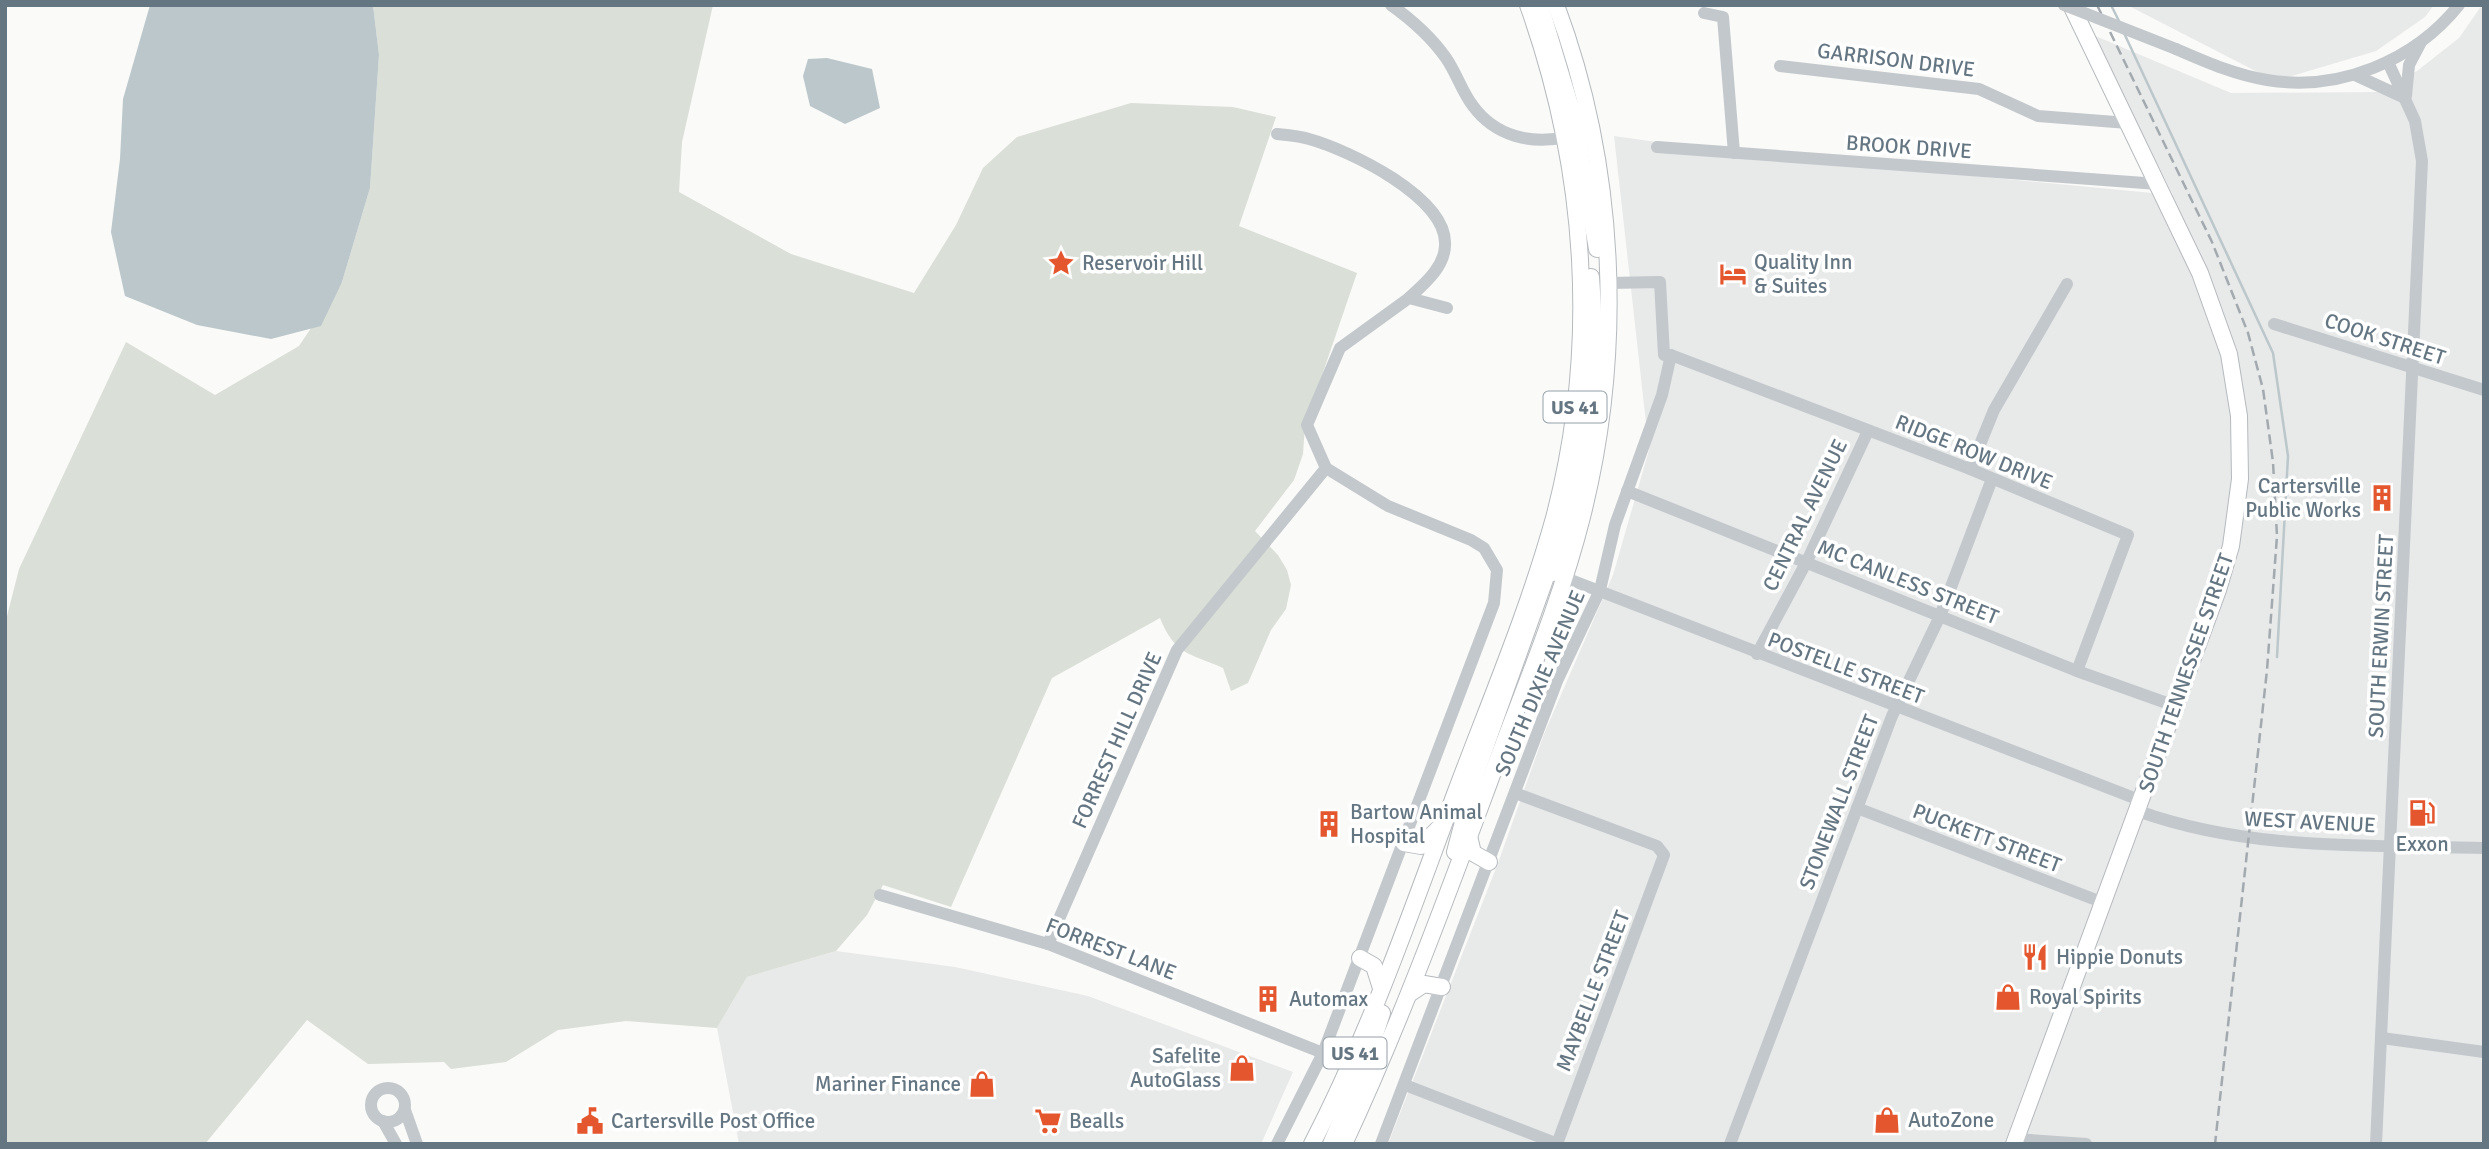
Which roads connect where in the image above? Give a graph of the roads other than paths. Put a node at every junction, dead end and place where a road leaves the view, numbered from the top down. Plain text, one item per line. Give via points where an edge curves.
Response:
1 (1391, 5) edge
2 (1528, 5) edge
3 (1540, 5) edge
4 (1556, 5) edge
5 (2064, 5) edge
6 (2071, 5) edge
7 (2459, 5) edge
8 (1704, 13) dead end
9 (2422, 41) junction
10 (2388, 62) junction
11 (1780, 66) dead end
12 (2354, 75) junction
13 (2406, 99) junction
14 (2128, 123) junction
15 (1277, 134) dead end
16 (1566, 137) junction
17 (1657, 147) dead end
18 (1734, 153) junction
19 (2158, 184) junction
20 (1609, 283) junction
21 (2067, 284) dead end
22 (1409, 298) junction
23 (1608, 302) junction
24 (1447, 308) dead end
25 (2274, 324) dead end
26 (1671, 355) junction
27 (2413, 369) junction
28 (2484, 390) edge
29 (1868, 431) junction
30 (1326, 468) junction
31 (1970, 469) junction
32 (1992, 479) junction
33 (1627, 491) junction
34 (1807, 561) junction
35 (1551, 572) junction
36 (1600, 590) junction
37 (1940, 616) junction
38 (1756, 654) junction
39 (2077, 671) junction
40 (2175, 706) junction
41 (1895, 708) junction
42 (1515, 793) junction
43 (2140, 806) junction
44 (1857, 808) junction
45 (1447, 816) junction
46 (1469, 836) junction
47 (1404, 843) junction
48 (2390, 846) junction
49 (2484, 848) edge
50 (1489, 862) junction
51 (1452, 882) junction
52 (880, 895) dead end
53 (2104, 903) junction
54 (1048, 944) junction
55 (1360, 958) junction
56 (1389, 970) junction
57 (1442, 987) junction
58 (1381, 990) junction
59 (1409, 994) junction
60 (2382, 1038) junction
61 (2484, 1052) edge
62 (1323, 1053) junction
63 (1405, 1085) junction
64 (405, 1110) junction
65 (383, 1121) junction
66 (2016, 1142) edge
67 (396, 1144) edge
68 (417, 1144) edge
69 (1277, 1144) edge
70 (1312, 1144) edge
71 (1331, 1144) edge
72 (1344, 1144) edge
73 (1381, 1144) edge
74 (1557, 1144) edge
75 (1730, 1144) edge
76 (2085, 1144) edge
77 (2376, 1144) edge

1 - 16 street via 1438,48 1472,106 1490,122 1528,140
2 - 16 main road, US 41
3 - 23 main road via 1574,118
4 - 20 main road, US 41 via 1595,153
5 - 12 street, bridge via 2226,70 2275,82
6 - 14 main road, SOUTH TENNESSEE STREET
7 - 9 street
8 - 18 street via 1723,17
9 - 10 street
9 - 13 street via 2409,65
10 - 12 street
10 - 13 street, SOUTH ERWIN STREET
11 - 14 street, GARRISON DRIVE via 1979,89 2038,116
12 - 13 street
13 - 27 street, SOUTH ERWIN STREET via 2422,152
14 - 19 main road, SOUTH TENNESSEE STREET
15 - 22 street via 1308,138 1363,162 1426,203 1439,219 1446,248 1441,262
16 - 35 main road, US 41 via 1580,242 1581,329 1575,408
17 - 18 street, BROOK DRIVE
18 - 19 street, BROOK DRIVE
19 - 40 main road, SOUTH TENNESSEE STREET via 2218,315 2233,372 2241,439 2231,546
20 - 23 main road, US 41
20 - 26 street, SOUTH DIXIE AVENUE via 1660,282 1664,355
21 - 31 street via 1994,410
22 - 24 street
22 - 30 street via 1340,348 1307,425
23 - 35 main road, US 41 via 1604,396 1591,473
25 - 27 street, COOK STREET
26 - 29 street, RIDGE ROW DRIVE
26 - 33 street, SOUTH DIXIE AVENUE via 1662,395
27 - 28 street, COOK STREET
27 - 48 street, SOUTH ERWIN STREET
29 - 31 street, RIDGE ROW DRIVE
29 - 34 street, CENTRAL AVENUE
30 - 47 street via 1388,506 1478,544 1497,570 1494,603
30 - 54 street, FORREST HILL DRIVE via 1177,650
31 - 32 street, RIDGE ROW DRIVE
32 - 37 street, STONEWALL STREET
32 - 39 street, RIDGE ROW DRIVE via 2128,535
33 - 34 street, MC CANLESS STREET
33 - 36 street, SOUTH DIXIE AVENUE
34 - 37 street, MC CANLESS STREET
34 - 38 street, CENTRAL AVENUE
35 - 36 street, POSTELLE STREET
35 - 45 main road, US 41
35 - 46 main road, US 41
35 - 51 main road via 1476,773 1458,836
36 - 38 street, POSTELLE STREET
36 - 42 street, SOUTH DIXIE AVENUE via 1557,681
37 - 39 street, MC CANLESS STREET
37 - 41 street, STONEWALL STREET
38 - 41 street, POSTELLE STREET
39 - 40 street, MC CANLESS STREET
40 - 43 main road, SOUTH TENNESSEE STREET
41 - 43 street, POSTELLE STREET
41 - 44 street, STONEWALL STREET
42 - 50 street, SOUTH DIXIE AVENUE
42 - 74 street, MAYBELLE STREET via 1657,846 1664,859
43 - 48 street, WEST AVENUE via 2196,829 2248,839
43 - 53 main road, SOUTH TENNESSEE STREET
44 - 53 street, PUCKETT STREET
44 - 75 street, STONEWALL STREET
45 - 47 main road via 1426,844
45 - 56 main road, US 41
46 - 50 main road via 1474,853
46 - 51 main road, US 41
47 - 55 street
48 - 49 street, WEST AVENUE
48 - 60 street, SOUTH ERWIN STREET
50 - 57 street, SOUTH DIXIE AVENUE
51 - 59 main road, US 41
52 - 54 street, FORREST LANE
53 - 66 main road, SOUTH TENNESSEE STREET
54 - 62 street, FORREST LANE
55 - 58 main road via 1377,970
55 - 62 street
56 - 58 main road, US 41
56 - 71 main road via 1374,1039
57 - 59 main road via 1424,984
57 - 63 street, SOUTH DIXIE AVENUE
58 - 70 main road, US 41
59 - 72 main road, US 41
60 - 61 street
60 - 77 street, SOUTH ERWIN STREET
62 - 69 street
63 - 73 street, SOUTH DIXIE AVENUE
63 - 74 street
64 - 65 street via 396,1120
64 - 65 street via 399,1092 380,1090 371,1100 371,1109
64 - 68 street
65 - 67 street
66 - 76 street

